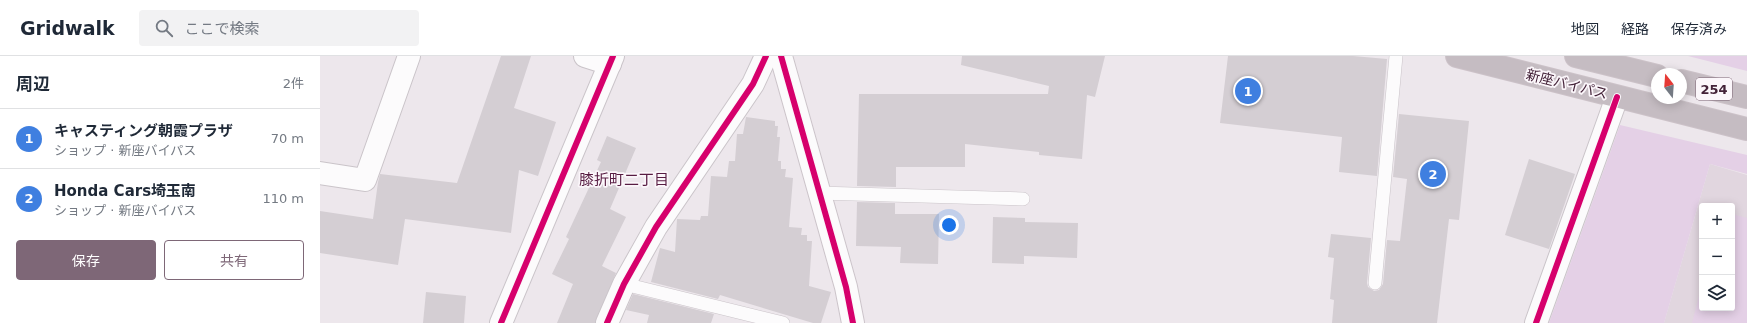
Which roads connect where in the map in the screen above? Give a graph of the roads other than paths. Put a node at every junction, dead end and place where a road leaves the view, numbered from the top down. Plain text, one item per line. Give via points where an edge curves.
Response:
1 (409, 56) edge
2 (585, 56) edge
3 (766, 56) edge
4 (781, 56) edge
5 (1396, 56) edge
6 (1457, 56) edge
7 (1584, 57) edge
8 (612, 60) edge
9 (1651, 74) edge
10 (1687, 82) edge
11 (1617, 97) junction
12 (1747, 97) edge
13 (1747, 129) edge
14 (320, 173) edge
15 (818, 193) junction
16 (1023, 199) dead end
17 (1375, 283) dead end
18 (624, 284) junction
19 (501, 323) edge
20 (607, 323) edge
21 (783, 323) edge
22 (853, 323) edge
23 (1536, 323) edge

1 - 14 street via 365,180
2 - 8 street
3 - 18 street via 753,84 656,227
4 - 15 street
5 - 17 lane
6 - 11 highway, 新座バイパス / 254
7 - 9 highway, 新座バイパス
8 - 19 street
10 - 12 highway, 254
11 - 13 highway, 新座バイパス / 254
11 - 23 street
15 - 16 lane
15 - 22 street via 846,287
18 - 20 street
18 - 21 lane

